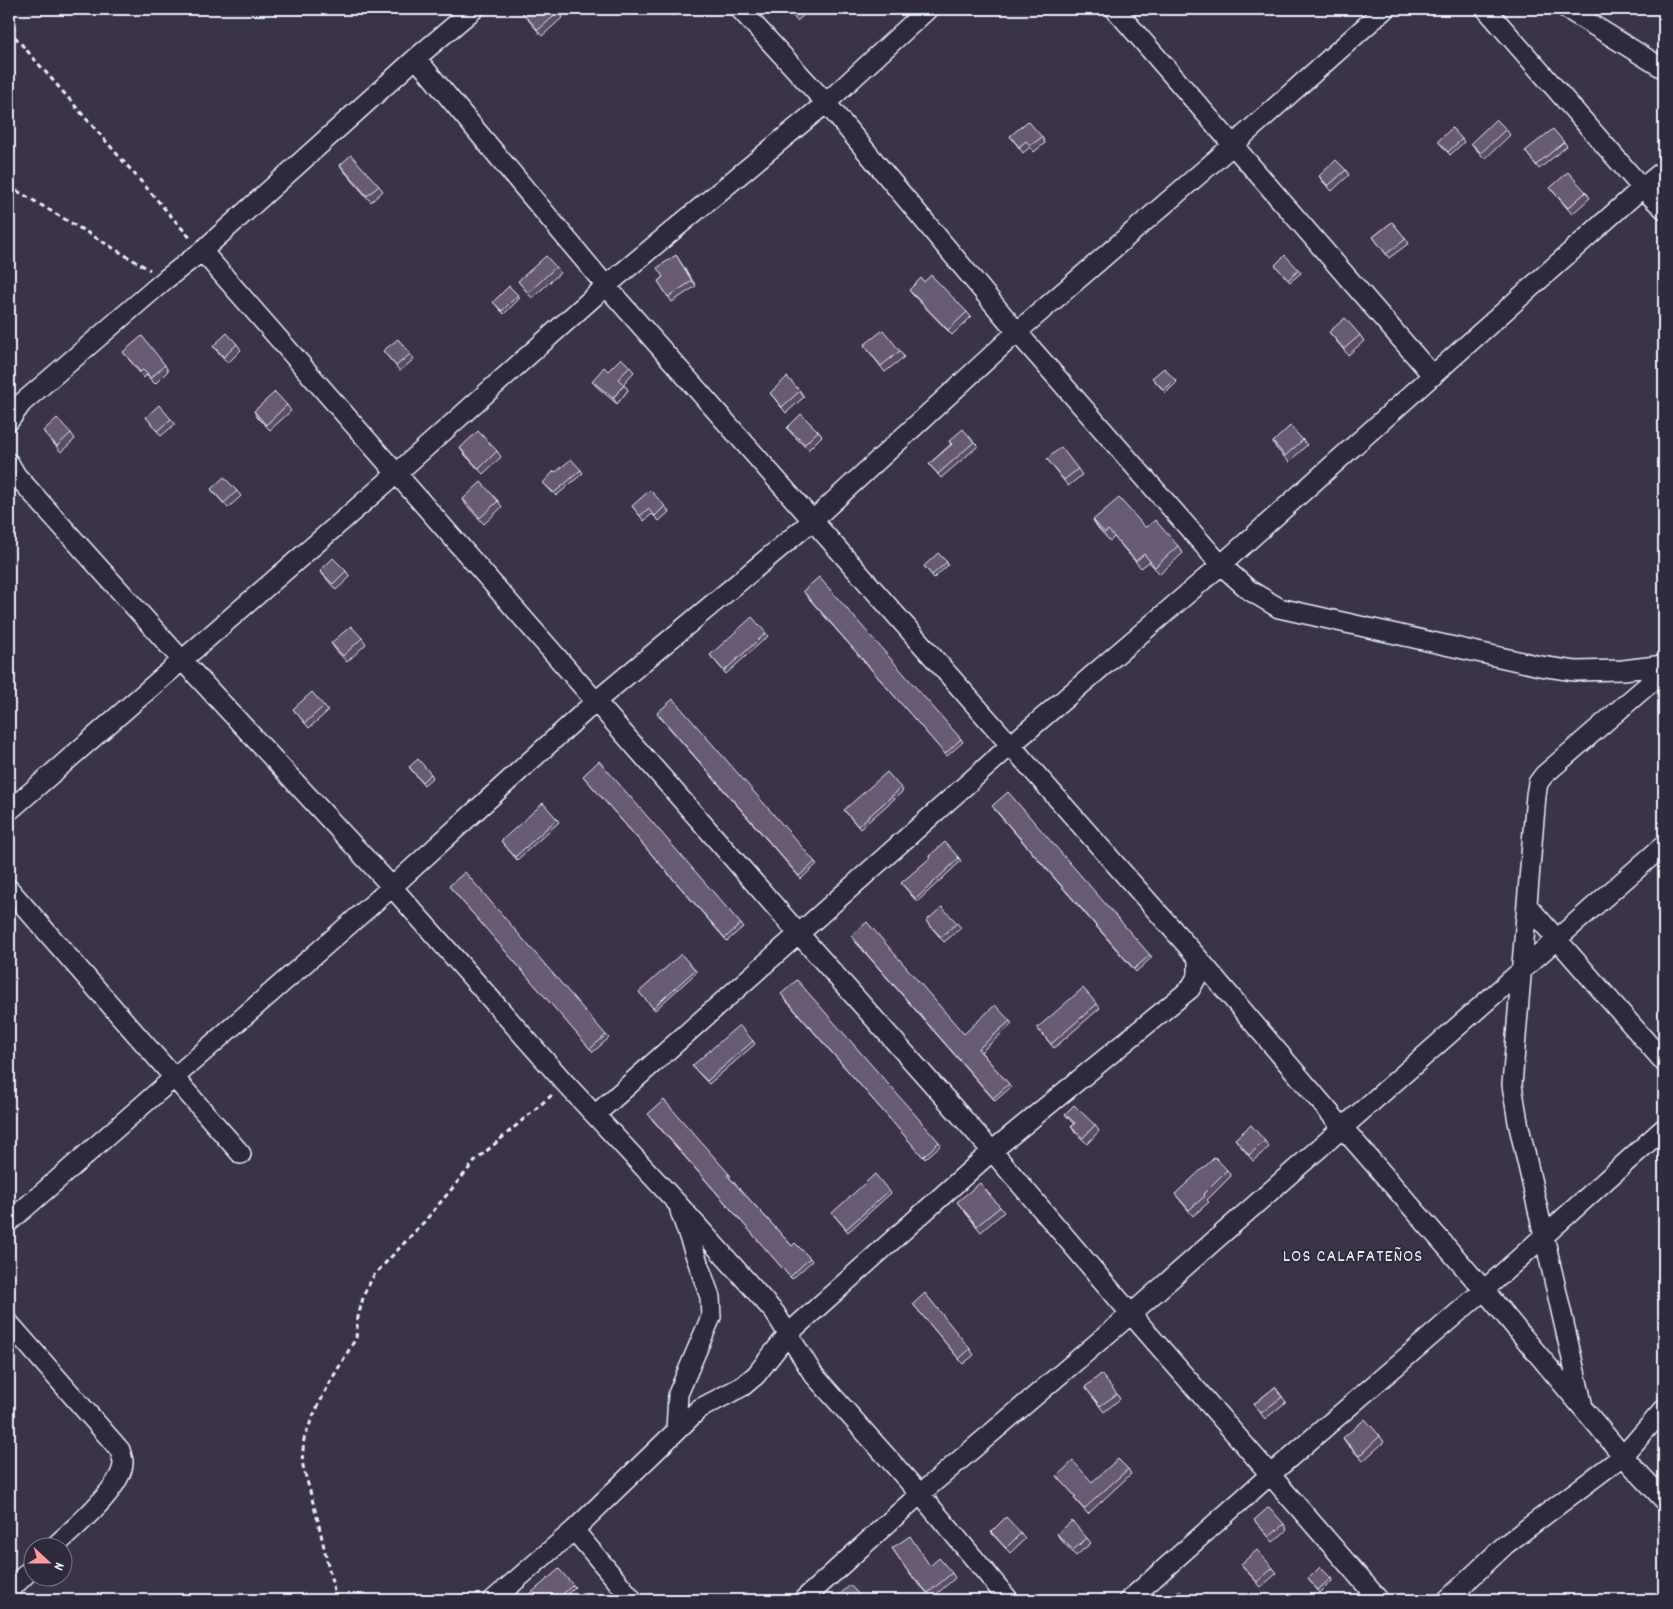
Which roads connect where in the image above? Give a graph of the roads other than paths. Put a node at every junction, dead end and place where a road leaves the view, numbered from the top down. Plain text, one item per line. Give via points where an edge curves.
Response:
1 (474, 9) edge
2 (740, 9) edge
3 (928, 9) edge
4 (1115, 9) edge
5 (1385, 9) edge
6 (1486, 9) edge
7 (1567, 9) edge
8 (416, 58) junction
9 (1664, 69) edge
10 (826, 103) junction
11 (1233, 145) junction
12 (1664, 170) edge
13 (1642, 188) junction
14 (1664, 210) edge
15 (202, 251) junction
16 (606, 286) junction
17 (1017, 332) junction
18 (1433, 376) junction
19 (9, 421) edge
20 (9, 463) edge
21 (396, 474) junction
22 (812, 521) junction
23 (1221, 565) junction
24 (181, 659) junction
25 (1664, 665) edge
26 (1664, 671) edge
27 (595, 702) junction
28 (1011, 745) junction
29 (9, 811) edge
30 (1664, 845) edge
31 (392, 887) junction
32 (9, 889) edge
33 (1527, 905) junction
34 (799, 934) junction
35 (1557, 939) junction
36 (1198, 958) junction
37 (1522, 970) junction
38 (1664, 1062) edge
39 (174, 1078) junction
40 (595, 1115) junction
41 (1342, 1127) junction
42 (1664, 1128) edge
43 (992, 1151) junction
44 (241, 1154) dead end
45 (677, 1203) junction
46 (9, 1222) edge
47 (1544, 1236) junction
48 (1484, 1290) junction
49 (1131, 1314) junction
50 (9, 1322) edge
51 (789, 1333) junction
52 (1664, 1409) edge
53 (1584, 1410) junction
54 (676, 1430) junction
55 (1622, 1456) junction
56 (1271, 1474) junction
57 (920, 1494) junction
58 (1664, 1500) edge
59 (574, 1530) junction
60 (66, 1536) edge
61 (22, 1578) edge
62 (9, 1591) edge
63 (493, 1600) edge
64 (633, 1600) edge
65 (803, 1600) edge
66 (1009, 1600) edge
67 (1129, 1600) edge
68 (1379, 1600) edge
69 (1447, 1600) edge

1 - 8 street
2 - 10 street
3 - 10 street
4 - 11 street
5 - 11 street
6 - 13 street
7 - 9 street
8 - 15 street
8 - 16 street
10 - 16 street
10 - 17 street
11 - 17 street
11 - 18 street
12 - 13 street
13 - 14 street
13 - 18 street
15 - 19 street via 22,404
15 - 21 street
16 - 21 street
16 - 22 street
17 - 22 street
17 - 23 street
18 - 23 street
20 - 24 street via 16,475
21 - 24 street
21 - 27 street
22 - 27 street
22 - 28 street
23 - 25 street via 1249,590 1279,608 1436,644 1576,671
23 - 28 street
24 - 29 street
24 - 31 street
26 - 33 street via 1538,783
27 - 31 street
27 - 34 street
28 - 34 street
28 - 36 street
30 - 35 street
31 - 39 street
31 - 40 street
32 - 39 street
33 - 35 street
33 - 37 street
34 - 40 street
34 - 43 street
35 - 37 street
35 - 38 street
36 - 41 street
36 - 43 street via 1198,975 1190,989
37 - 41 street
37 - 47 street via 1512,1085
39 - 44 street
39 - 46 street
40 - 45 street
41 - 48 street
41 - 49 street
42 - 47 street
43 - 49 street
43 - 51 street
45 - 51 street
45 - 54 street via 710,1297 711,1317 678,1394
47 - 48 street
47 - 53 street
48 - 53 street
48 - 56 street
49 - 56 street
49 - 57 street
50 - 60 street via 120,1450 123,1463 114,1486
51 - 54 street via 756,1375 743,1386 699,1410
51 - 57 street via 813,1374
52 - 55 street
53 - 55 street
54 - 59 street
55 - 58 street
55 - 69 street via 1505,1545
56 - 67 street
56 - 68 street
57 - 65 street
57 - 66 street
59 - 63 street
59 - 64 street
61 - 62 street

